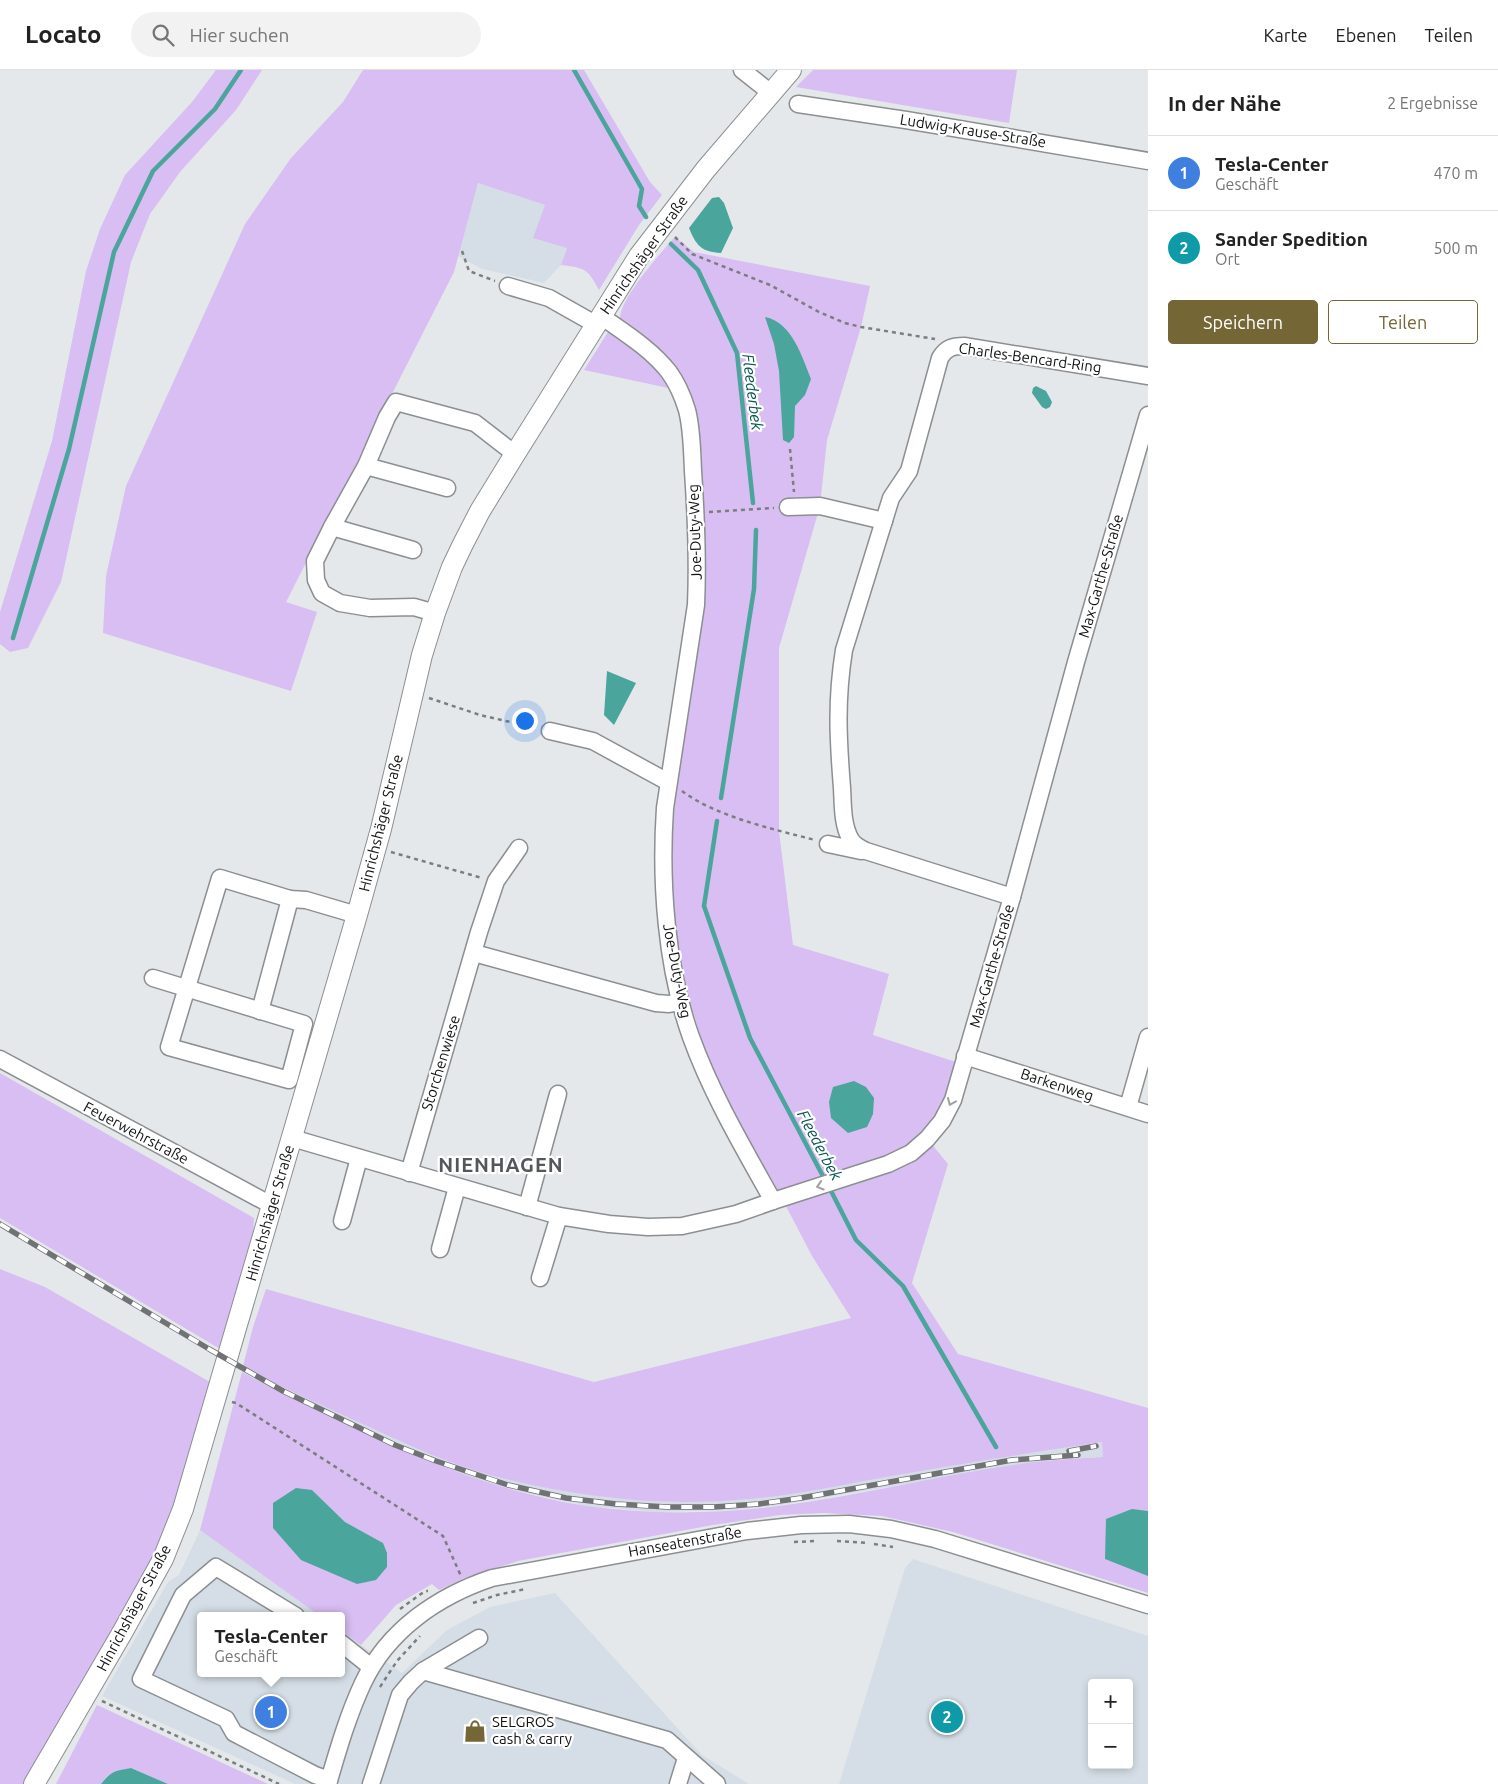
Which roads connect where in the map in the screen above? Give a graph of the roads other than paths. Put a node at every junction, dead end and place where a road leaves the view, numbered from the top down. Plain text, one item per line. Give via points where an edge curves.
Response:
1 (742, 70) edge
2 (791, 70) edge
3 (771, 93) junction
4 (798, 104) dead end
5 (1148, 160) edge
6 (508, 286) road end
7 (598, 320) junction
8 (1148, 376) edge
9 (1148, 415) edge
10 (515, 454) junction
11 (366, 466) junction
12 (447, 488) dead end
13 (792, 507) road end
14 (884, 521) junction
15 (332, 527) junction
16 (413, 550) dead end
17 (435, 613) junction
18 (550, 731) road end
19 (668, 782) junction
20 (828, 844) road end
21 (519, 848) dead end
22 (866, 852) junction
23 (1012, 897) junction
24 (290, 899) junction
25 (358, 915) junction
26 (474, 953) junction
27 (153, 978) dead end
28 (186, 989) junction
29 (680, 1002) junction
30 (260, 1011) junction
31 (1148, 1036) edge
32 (965, 1056) junction
33 (0, 1060) edge
34 (558, 1094) dead end
35 (1128, 1107) junction
36 (1148, 1114) edge
37 (292, 1138) junction
38 (359, 1158) junction
39 (409, 1173) junction
40 (457, 1187) junction
41 (773, 1200) junction
42 (273, 1206) junction
43 (527, 1207) junction
44 (559, 1216) junction
45 (342, 1221) dead end
46 (440, 1249) dead end
47 (540, 1278) dead end
48 (1148, 1605) edge
49 (289, 1612) edge
50 (480, 1638) dead end
51 (345, 1646) edge
52 (372, 1667) junction
53 (424, 1671) junction
54 (686, 1758) junction
55 (328, 1782) edge
56 (34, 1784) edge
57 (371, 1784) edge
58 (678, 1784) edge
59 (717, 1784) edge

1 - 3 street
2 - 3 main road, Hinrichshäger Straße
3 - 7 main road, Hinrichshäger Straße via 672,212
4 - 5 street, Ludwig-Krause-Straße
6 - 7 street, Joe-Duty-Weg via 549,298
7 - 10 main road, Hinrichshäger Straße
7 - 19 street, Joe-Duty-Weg via 630,336 669,372 682,395 690,430 696,513 696,604
8 - 14 street, Charles-Bencard-Ring via 952,346 940,358 906,477 895,489
9 - 23 street, Max-Garthe-Straße
10 - 11 street via 475,423 396,402
10 - 17 main road, Hinrichshäger Straße via 467,536
11 - 12 street
11 - 15 street
13 - 14 street via 820,506
14 - 22 street, Charles-Bencard-Ring via 844,650 838,699 844,821 851,840
15 - 16 street
15 - 17 street via 315,562 316,580 322,594 340,603 370,608 414,607
17 - 25 main road, Hinrichshäger Straße via 412,693
18 - 19 street via 593,741
19 - 29 street, Joe-Duty-Weg via 663,837 664,897
20 - 22 street, Charles-Bencard-Ring
21 - 26 street, Storchenwiese via 496,881
22 - 23 street, Charles-Bencard-Ring
23 - 32 street, Max-Garthe-Straße
24 - 25 street via 306,900
24 - 28 street via 220,878
24 - 30 street
25 - 37 main road, Hinrichshäger Straße
26 - 29 street via 656,1003
26 - 39 street, Storchenwiese
27 - 28 street
28 - 30 street
28 - 30 street via 169,1047 289,1080 304,1024
29 - 41 street, Joe-Duty-Weg via 727,1119
31 - 35 street
32 - 35 street, Barkenweg
32 -> 41 street, Max-Garthe-Straße via 953,1100 942,1121 928,1139 911,1152 888,1164
33 - 42 street, Feuerwehrstraße
34 - 43 street
35 - 36 street, Barkenweg
37 - 38 street, Max-Garthe-Straße
37 - 42 main road, Hinrichshäger Straße
38 - 39 street, Max-Garthe-Straße
38 - 45 street
39 - 40 street, Max-Garthe-Straße
40 - 43 street, Max-Garthe-Straße
40 - 46 street
41 - 44 street, Max-Garthe-Straße via 736,1214 682,1226 609,1224
42 - 56 main road, Hinrichshäger Straße via 184,1509 163,1559
43 - 44 street, Max-Garthe-Straße
44 - 47 street
48 - 52 street, Hanseatenstraße via 935,1539 849,1524 800,1525 747,1531 518,1572 465,1586 414,1618 393,1638
49 - 55 street via 216,1567 183,1595 141,1679 226,1719 234,1733
50 - 53 street
51 - 52 street
52 - 55 street, Hanseatenstraße via 350,1712
53 - 54 street via 667,1740
53 - 57 street via 400,1696
54 - 58 street
54 - 59 street

